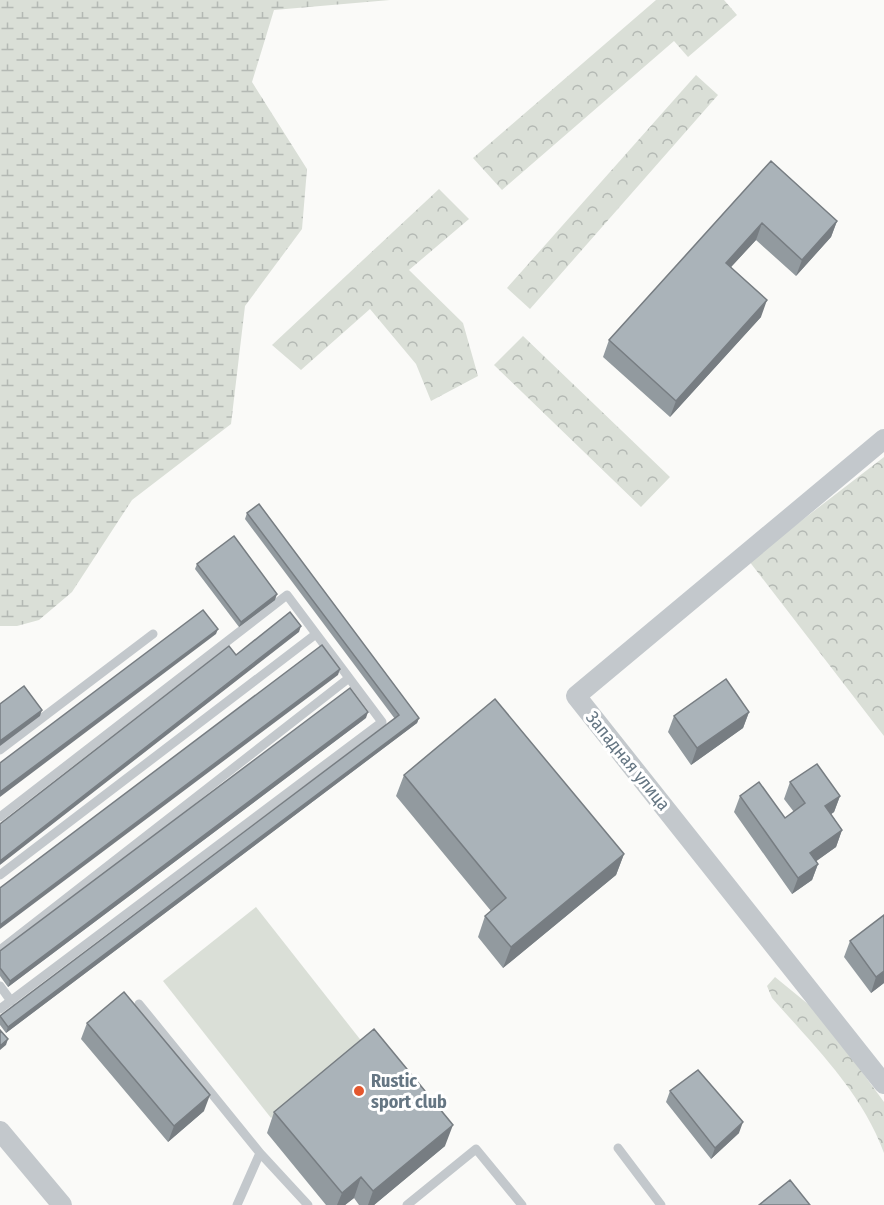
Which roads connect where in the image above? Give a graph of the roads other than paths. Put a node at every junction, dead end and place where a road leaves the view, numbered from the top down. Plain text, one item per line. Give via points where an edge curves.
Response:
1 (884, 439) edge
2 (153, 634) dead end
3 (316, 634) junction
4 (350, 678) junction
5 (0, 750) edge
6 (0, 817) edge
7 (0, 875) edge
8 (0, 950) edge
9 (0, 986) edge
10 (11, 1000) junction
11 (139, 1004) dead end
12 (0, 1009) edge
13 (884, 1084) edge
14 (0, 1131) edge
15 (618, 1148) dead end
16 (260, 1153) junction
17 (62, 1205) edge
18 (237, 1205) edge
19 (308, 1205) edge
20 (407, 1205) edge
21 (522, 1205) edge
22 (661, 1205) edge

1 - 13 street, Западная улица via 576,696
2 - 5 lane
3 - 4 lane
3 - 6 lane via 287,595
3 - 7 lane
4 - 8 lane
4 - 10 lane via 382,722
9 - 10 lane
10 - 12 lane
11 - 16 lane
14 - 17 street
15 - 22 lane
16 - 18 lane
16 - 19 lane
20 - 21 lane via 476,1149

